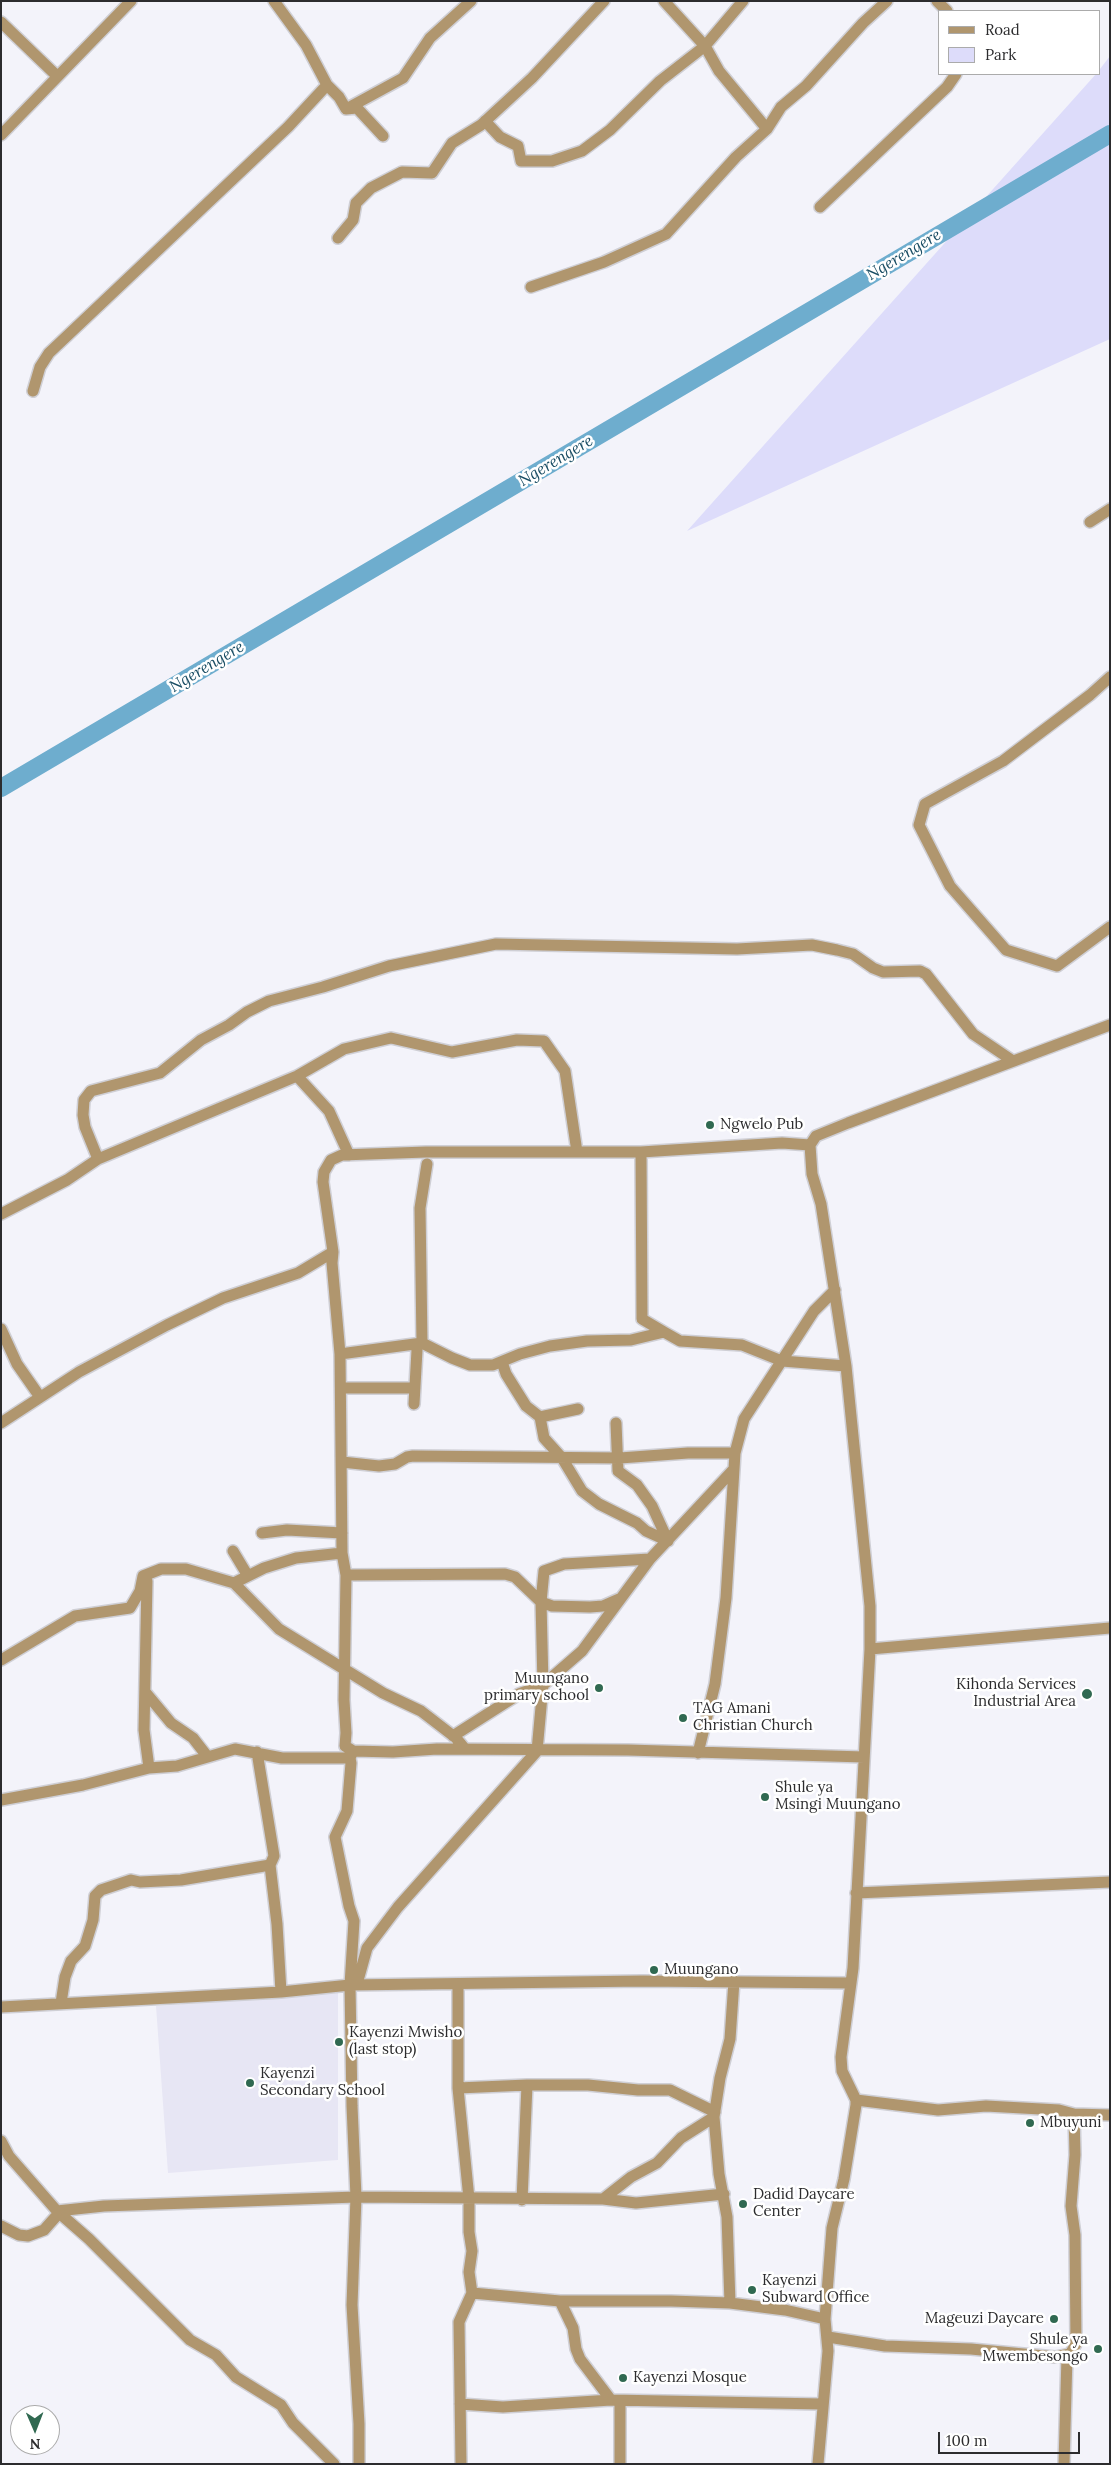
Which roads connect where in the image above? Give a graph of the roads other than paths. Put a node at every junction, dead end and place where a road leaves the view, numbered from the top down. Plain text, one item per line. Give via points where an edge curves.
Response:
1 (131, 1) edge
2 (274, 1) edge
3 (471, 1) edge
4 (604, 1) edge
5 (664, 1) edge
6 (743, 1) edge
7 (886, 1) edge
8 (937, 1) edge
9 (946, 10) edge
10 (1, 22) edge
11 (705, 46) junction
12 (955, 75) edge
13 (57, 76) junction
14 (327, 85) junction
15 (346, 109) junction
16 (485, 121) junction
17 (768, 128) junction
18 (1, 135) edge
19 (383, 136) dead end
20 (820, 207) dead end
21 (338, 238) dead end
22 (531, 287) dead end
23 (33, 391) dead end
24 (1110, 510) edge
25 (1090, 522) dead end
26 (1110, 677) edge
27 (1110, 927) edge
28 (1110, 1025) edge
29 (1014, 1062) junction
30 (297, 1076) junction
31 (810, 1145) junction
32 (577, 1152) junction
33 (641, 1152) junction
34 (349, 1155) junction
35 (98, 1159) junction
36 (428, 1164) dead end
37 (1, 1214) edge
38 (333, 1252) junction
39 (835, 1290) junction
40 (1, 1329) edge
41 (664, 1332) junction
42 (420, 1347) junction
43 (340, 1354) junction
44 (782, 1361) junction
45 (502, 1362) junction
46 (846, 1366) junction
47 (341, 1388) junction
48 (415, 1388) junction
49 (40, 1397) junction
50 (414, 1404) dead end
51 (578, 1408) dead end
52 (540, 1417) junction
53 (1, 1423) edge
54 (616, 1423) dead end
55 (735, 1453) junction
56 (562, 1458) junction
57 (616, 1458) junction
58 (342, 1462) junction
59 (734, 1469) junction
60 (262, 1533) dead end
61 (342, 1533) junction
62 (668, 1541) junction
63 (233, 1551) dead end
64 (342, 1553) junction
65 (650, 1559) junction
66 (147, 1574) junction
67 (346, 1575) junction
68 (248, 1576) junction
69 (234, 1583) junction
70 (619, 1599) junction
71 (541, 1602) junction
72 (1110, 1628) edge
73 (870, 1649) junction
74 (1, 1660) edge
75 (344, 1668) junction
76 (543, 1685) junction
77 (146, 1693) junction
78 (453, 1736) junction
79 (466, 1750) junction
80 (537, 1751) junction
81 (257, 1752) junction
82 (698, 1753) junction
83 (352, 1754) junction
84 (207, 1756) junction
85 (864, 1757) junction
86 (149, 1768) junction
87 (1, 1800) edge
88 (270, 1865) junction
89 (1110, 1882) edge
90 (856, 1893) junction
91 (734, 1981) junction
92 (851, 1983) junction
93 (458, 1984) junction
94 (354, 1985) junction
95 (281, 1992) junction
96 (62, 2003) junction
97 (1, 2007) edge
98 (527, 2085) junction
99 (458, 2088) junction
100 (856, 2100) junction
101 (715, 2114) junction
102 (1074, 2114) junction
103 (1110, 2115) edge
104 (1, 2142) edge
105 (5, 2158) edge
106 (724, 2194) junction
107 (356, 2197) junction
108 (469, 2199) junction
109 (603, 2199) junction
110 (522, 2200) junction
111 (57, 2210) junction
112 (1, 2226) edge
113 (472, 2293) junction
114 (560, 2301) junction
115 (730, 2303) junction
116 (825, 2319) junction
117 (828, 2337) junction
118 (1067, 2356) junction
119 (615, 2401) junction
120 (460, 2404) junction
121 (822, 2404) junction
122 (334, 2464) edge
123 (359, 2464) edge
124 (461, 2464) edge
125 (620, 2464) edge
126 (818, 2464) edge
127 (1064, 2464) edge

1 - 13 street
2 - 14 street via 306,45
3 - 15 street via 430,38 403,78
4 - 16 street via 532,78
5 - 11 street
6 - 11 street
7 - 17 street via 806,86 781,107
8 - 9 street
10 - 13 street
11 - 16 street via 660,81 610,130 582,152 552,161 521,161 518,146 500,137
11 - 17 street via 719,71
12 - 20 street via 947,87
13 - 18 street
14 - 15 street
14 - 23 street via 288,127 49,354 40,367
15 - 19 street via 357,108
16 - 21 street via 452,143 432,173 402,172 371,188 356,203 353,220
17 - 22 street via 666,234 604,262
24 - 25 street
26 - 27 street via 1003,761 924,804 919,825 950,886 1006,950 1057,966
28 - 29 street
29 - 31 street via 816,1136
29 - 35 street via 973,1034 926,974 883,972 853,954 837,950 812,945 737,949 496,944 389,966 269,1001 201,1040 160,1073 91,1091 84,1100 85,1127
30 - 32 street via 344,1049 391,1038 452,1052 517,1040 544,1041 565,1071
30 - 34 street via 330,1111
30 - 35 street
31 - 33 street via 782,1143
31 - 39 street via 812,1174
32 - 33 street
32 - 34 street
33 - 41 street via 642,1319
34 - 38 street via 331,1160 324,1172
35 - 37 street via 67,1180
36 - 42 street via 420,1208
38 - 43 street
38 - 49 street via 298,1273 223,1298 167,1325 78,1372
39 - 44 street via 814,1311
39 - 46 street
40 - 49 street via 17,1364
41 - 44 street via 680,1341 742,1345
41 - 45 street via 631,1340 550,1346
42 - 43 street
42 - 45 street via 470,1365
42 - 48 street
43 - 47 street
44 - 46 street
44 - 55 street via 744,1419
45 - 52 street via 526,1406
46 - 73 street via 870,1606
47 - 48 street
47 - 58 street
48 - 50 street
49 - 53 street
51 - 52 street
52 - 56 street via 544,1438
54 - 57 street
55 - 57 street
55 - 59 street
56 - 57 street
56 - 58 street via 414,1456 379,1466
56 - 62 street via 582,1491 637,1523 646,1532
57 - 62 street via 618,1470 637,1485 652,1506
58 - 61 street
59 - 62 street
59 - 82 street via 726,1598 715,1684
60 - 61 street via 287,1530
61 - 64 street
62 - 65 street
63 - 68 street
64 - 67 street
64 - 68 street via 296,1558
65 - 70 street
65 - 71 street via 564,1564 544,1570
66 - 69 street via 161,1569 186,1569
66 - 74 street via 143,1576 140,1591 130,1608 75,1616
66 - 77 street
67 - 71 street via 505,1574 515,1577
67 - 75 street
68 - 69 street
69 - 75 street via 279,1629
70 - 71 street via 590,1607
70 - 76 street via 582,1651
71 - 76 street
72 - 73 street
73 - 85 street
75 - 78 street via 382,1693 421,1711
75 - 83 street via 345,1746
76 - 78 street via 519,1694
76 - 80 street
77 - 84 street via 172,1724 193,1738
77 - 86 street via 144,1730
78 - 79 street
79 - 80 street
79 - 83 street
80 - 82 street
80 - 94 street via 398,1908 367,1948
81 - 83 street via 282,1758
81 - 84 street via 235,1749
81 - 88 street via 274,1856
82 - 85 street
83 - 94 street via 348,1811 336,1837 354,1921
84 - 86 street via 177,1766
85 - 90 street
86 - 87 street via 83,1785
88 - 95 street
88 - 96 street via 182,1880 131,1880 101,1890 95,1896 93,1920 85,1946 72,1961 65,1977
89 - 90 street
90 - 92 street
91 - 92 street
91 - 93 street
91 - 101 street via 730,2039
92 - 100 street via 841,2065
93 - 94 street
93 - 99 street
94 - 95 street
94 - 107 street via 352,2106
95 - 96 street
96 - 97 street
98 - 99 street
98 - 101 street via 670,2090
98 - 110 street
99 - 108 street
100 - 102 street via 938,2110 986,2106 1059,2110
100 - 116 street via 844,2179 832,2228
101 - 106 street via 719,2174
101 - 109 street via 681,2138 657,2163 631,2177
102 - 103 street
102 - 118 street via 1071,2206 1075,2235 1077,2338 1074,2351
104 - 105 street
105 - 111 street
106 - 109 street via 645,2202
106 - 115 street
107 - 108 street
107 - 111 street
107 - 123 street via 352,2305 360,2424
108 - 110 street
108 - 113 street
109 - 110 street
111 - 112 street via 59,2212 44,2230 34,2234 22,2236
111 - 122 street via 190,2340 216,2356 236,2377 281,2405 293,2423
113 - 114 street
113 - 120 street via 459,2322
114 - 115 street
114 - 119 street via 573,2328 580,2359
115 - 116 street
116 - 117 street
117 - 118 street via 885,2346
117 - 121 street
118 - 127 street
119 - 120 street via 503,2408
119 - 121 street
119 - 125 street
120 - 124 street
121 - 126 street

